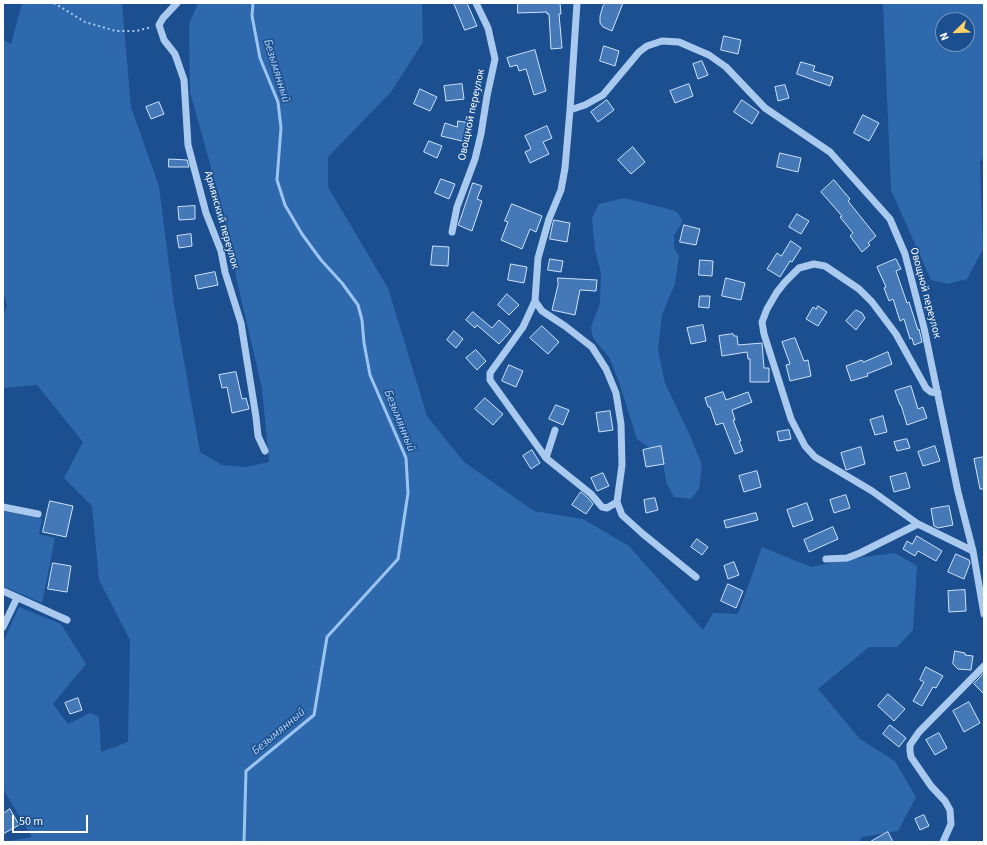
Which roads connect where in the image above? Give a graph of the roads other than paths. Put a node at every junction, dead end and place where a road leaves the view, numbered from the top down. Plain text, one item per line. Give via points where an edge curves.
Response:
1 (177, 3) edge
2 (476, 3) edge
3 (577, 3) edge
4 (570, 110) junction
5 (452, 232) dead end
6 (535, 301) junction
7 (938, 393) junction
8 (555, 430) dead end
9 (265, 451) dead end
10 (546, 458) junction
11 (617, 502) junction
12 (3, 507) edge
13 (38, 514) dead end
14 (918, 524) junction
15 (973, 551) junction
16 (826, 559) dead end
17 (696, 577) dead end
18 (3, 591) edge
19 (17, 598) junction
20 (984, 614) edge
21 (67, 620) dead end
22 (3, 628) edge
23 (984, 666) edge
24 (943, 842) edge

1 - 9 street, Армянский переулок via 162,18 159,25 164,40 175,54 184,80 188,145 206,213 221,251 241,323 258,436
2 - 5 street, Овощной переулок via 488,28 495,59 475,159 457,207
3 - 4 street
4 - 6 street via 561,190 549,218 538,258
4 - 7 street, Овощной переулок via 603,95 639,52 662,41 679,42 709,55 726,67 765,108 830,152 890,219 905,254
6 - 10 street via 523,327 490,373 490,380
6 - 11 street via 542,311 592,347 606,369 616,393 621,424 622,465
7 - 14 street via 926,388 896,334 872,302 859,289 825,266 814,264 799,268 777,292 767,309 762,322 764,334 791,419 804,446 815,457 872,490
7 - 15 street, Овощной переулок
8 - 10 street
10 - 11 street via 591,494 602,507 607,508
11 - 17 street via 622,515
12 - 13 street
14 - 15 street
14 - 16 street via 847,558
15 - 20 street, Овощной переулок
18 - 19 street
19 - 21 street
19 - 22 street
23 - 24 street via 919,732 910,745 911,757 950,810 951,824

